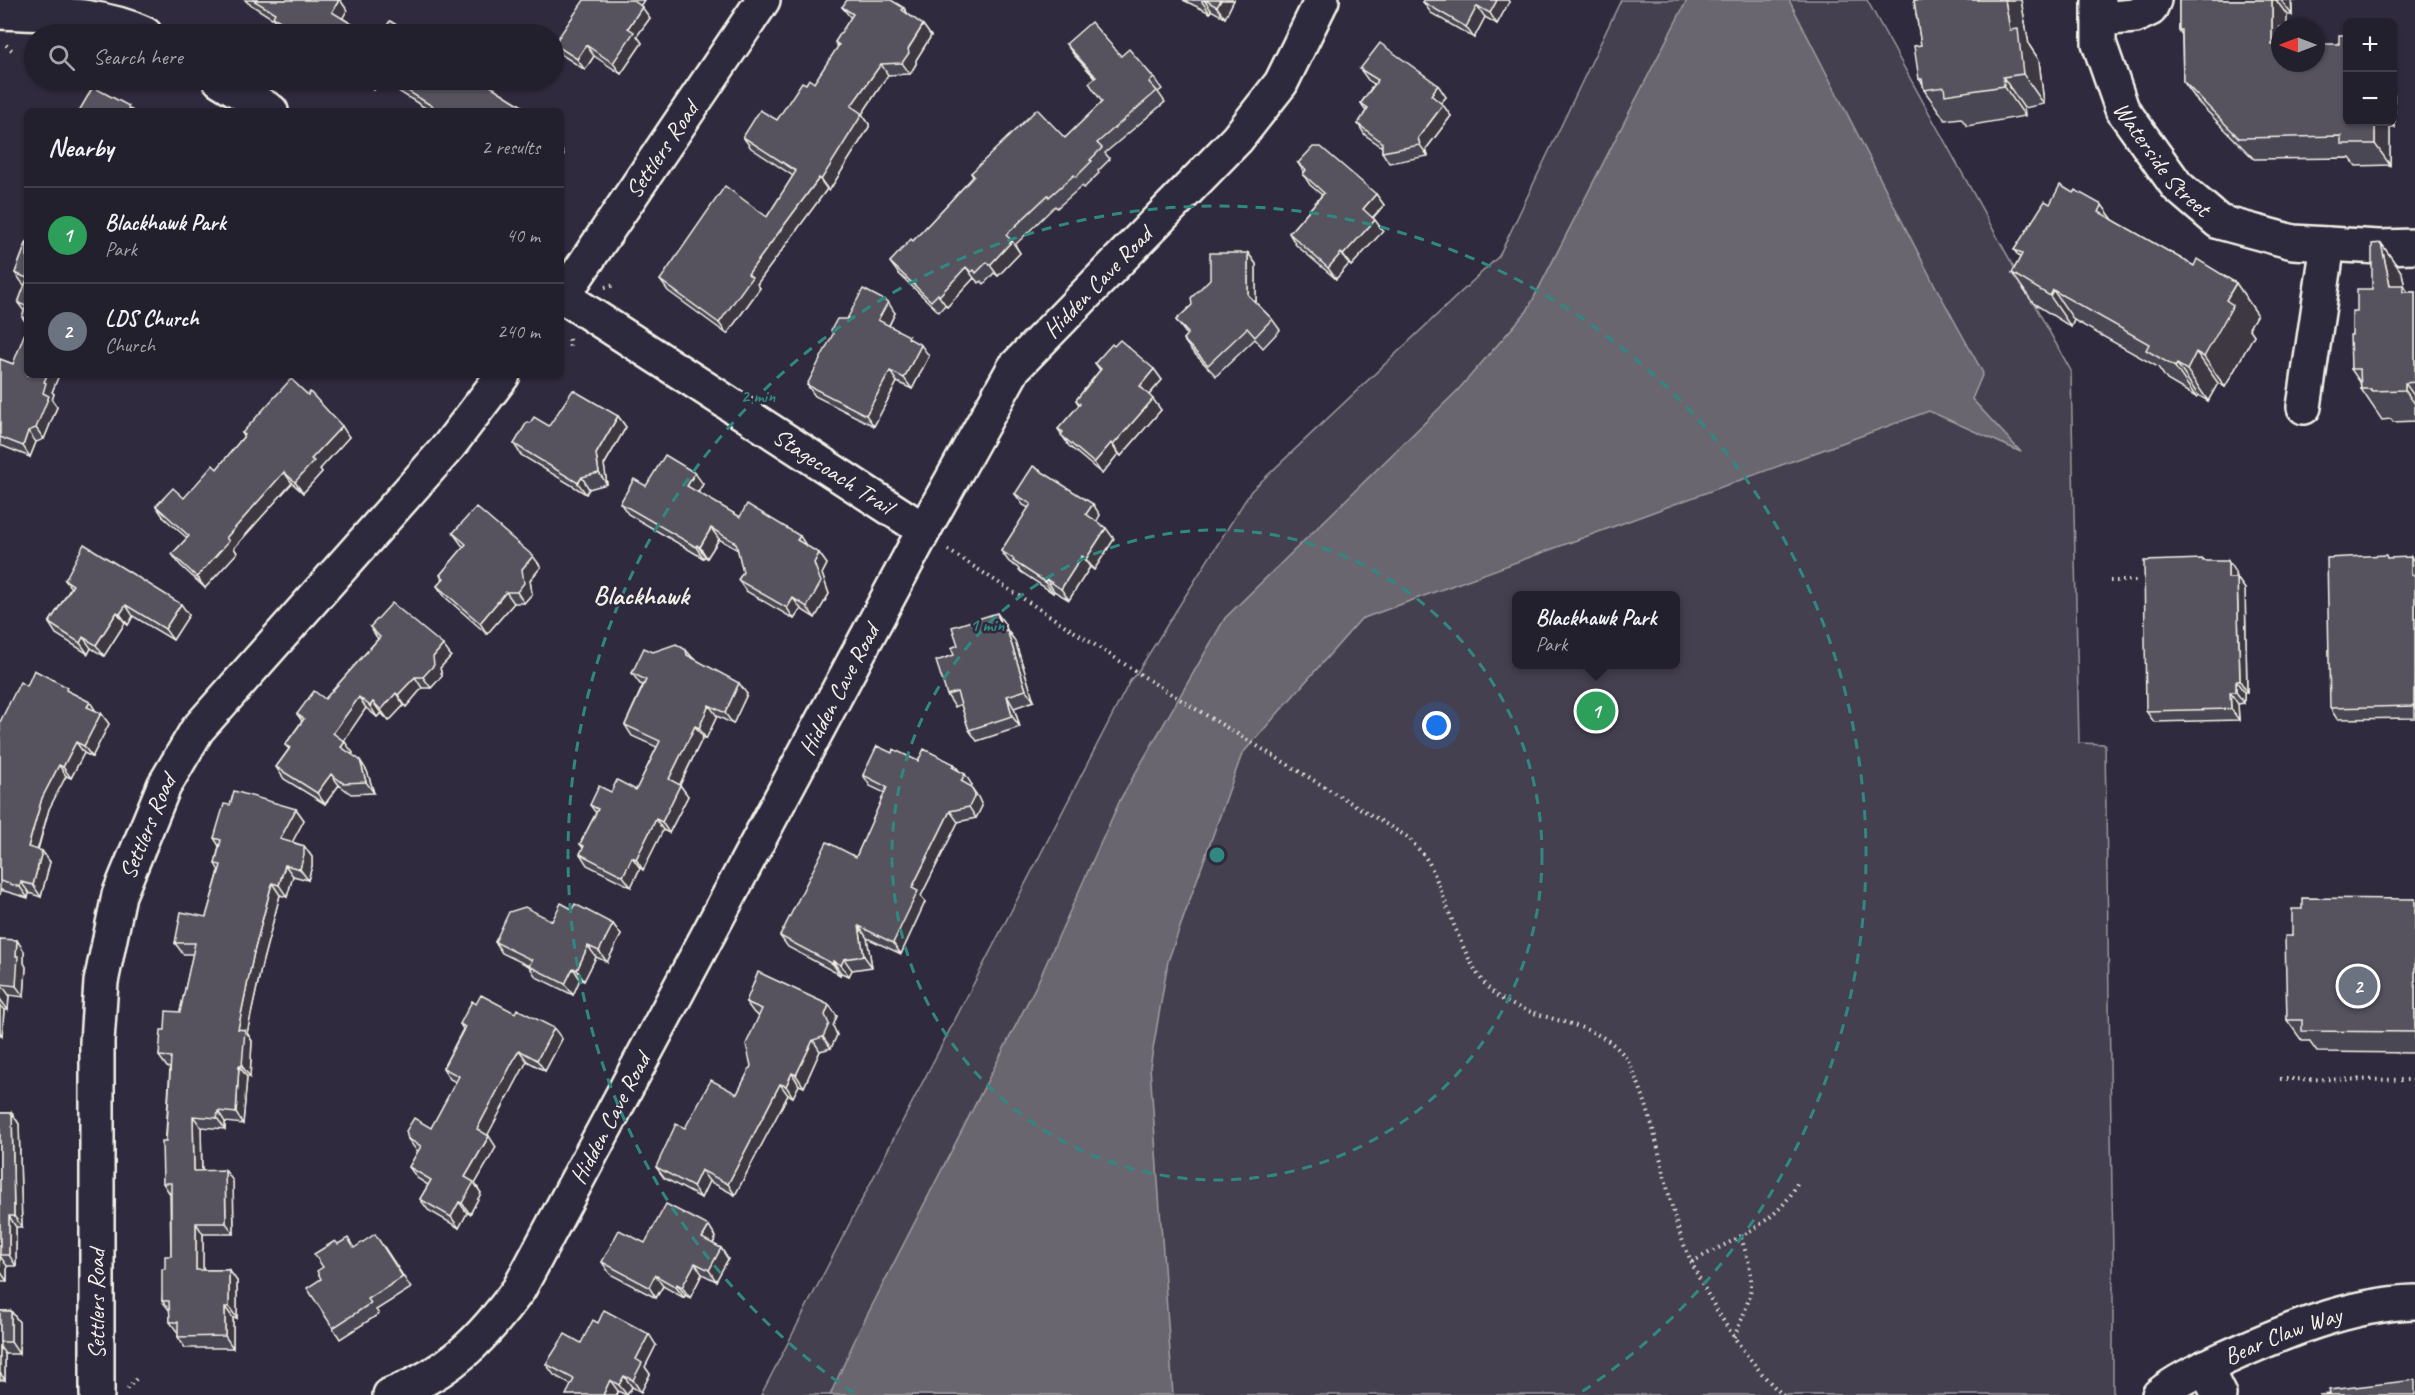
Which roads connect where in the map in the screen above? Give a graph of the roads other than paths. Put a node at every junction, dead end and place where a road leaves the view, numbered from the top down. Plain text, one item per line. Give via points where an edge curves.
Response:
1 (763, 0) edge
2 (1322, 0) edge
3 (2154, 0) edge
4 (2099, 10) edge
5 (0, 12) edge
6 (111, 24) edge
7 (236, 90) edge
8 (266, 108) edge
9 (2328, 244) junction
10 (2415, 246) edge
11 (564, 294) edge
12 (564, 298) edge
13 (501, 378) edge
14 (2304, 408) dead end
15 (936, 540) junction
16 (2415, 1302) edge
17 (2212, 1381) edge
18 (112, 1392) edge
19 (390, 1395) edge
20 (2159, 1395) edge

1 - 11 street, Settlers Road
2 - 15 street, Hidden Cave Road via 1281,83 1237,138 1014,368
3 - 4 street via 2150,9 2135,16
4 - 9 street, Waterside Street via 2099,43 2122,110 2177,186 2219,222 2293,242
5 - 6 street via 67,15
7 - 8 street
9 - 10 street, Waterside Street
9 - 14 street
12 - 15 street, Stagecoach Trail
13 - 18 street, Settlers Road via 448,446 197,730 164,786 119,895 101,982 97,1042
15 - 19 street, Hidden Cave Road via 519,1289 468,1351 431,1376
16 - 17 street, Bear Claw Way via 2335,1314 2244,1350
17 - 20 street, Bear Claw Way

